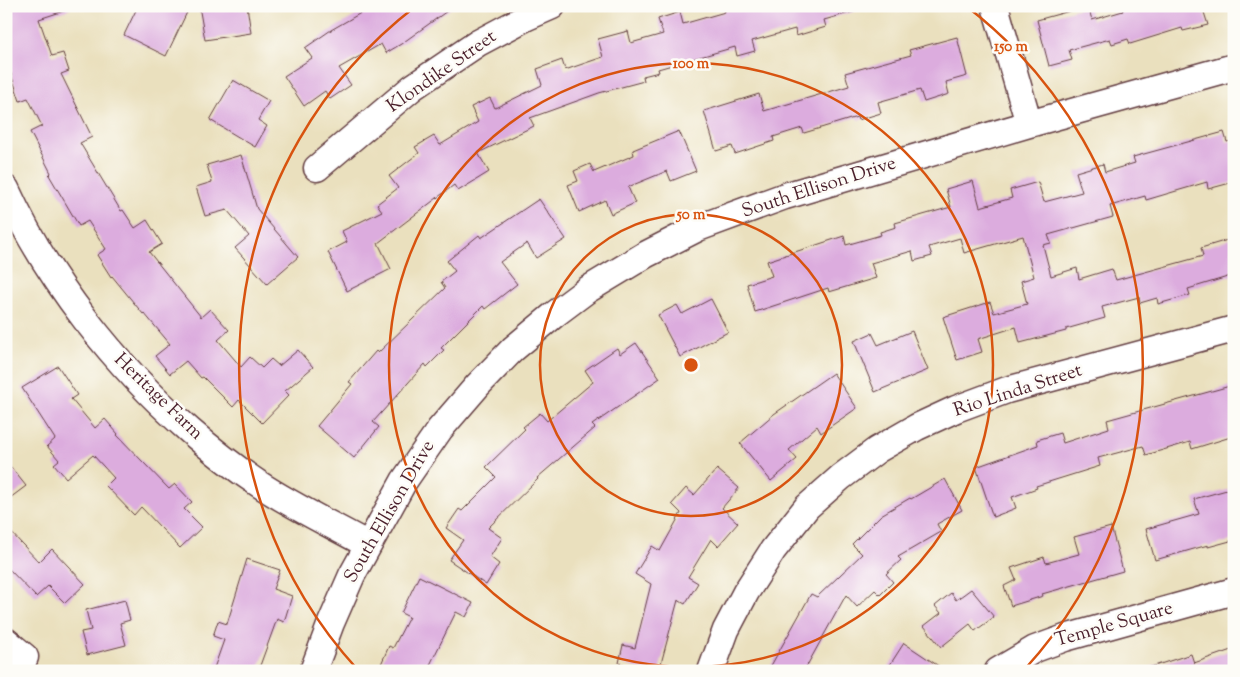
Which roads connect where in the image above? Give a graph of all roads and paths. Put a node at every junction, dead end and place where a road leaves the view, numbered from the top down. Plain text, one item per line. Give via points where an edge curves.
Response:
1 (552, 6) edge
2 (995, 6) edge
3 (1234, 67) edge
4 (1029, 124) junction
5 (317, 168) dead end
6 (6, 189) edge
7 (1234, 329) edge
8 (368, 545) junction
9 (1234, 591) edge
10 (313, 671) edge
11 (711, 671) edge
12 (998, 671) edge

1 - 5 street, Klondike Street via 478,43 413,87
2 - 4 street
3 - 4 street, South Ellison Drive
4 - 8 street, South Ellison Drive via 785,196 698,228 587,290 513,349 440,429 404,481
6 - 8 street, Heritage Farm via 58,281 84,318 146,390 217,454 259,484
7 - 11 street, Rio Linda Street via 1007,390 917,427 878,450 841,476 807,507 773,550 726,630
8 - 10 street, South Ellison Drive via 339,602
9 - 12 street, Temple Square via 1066,638 1035,649

